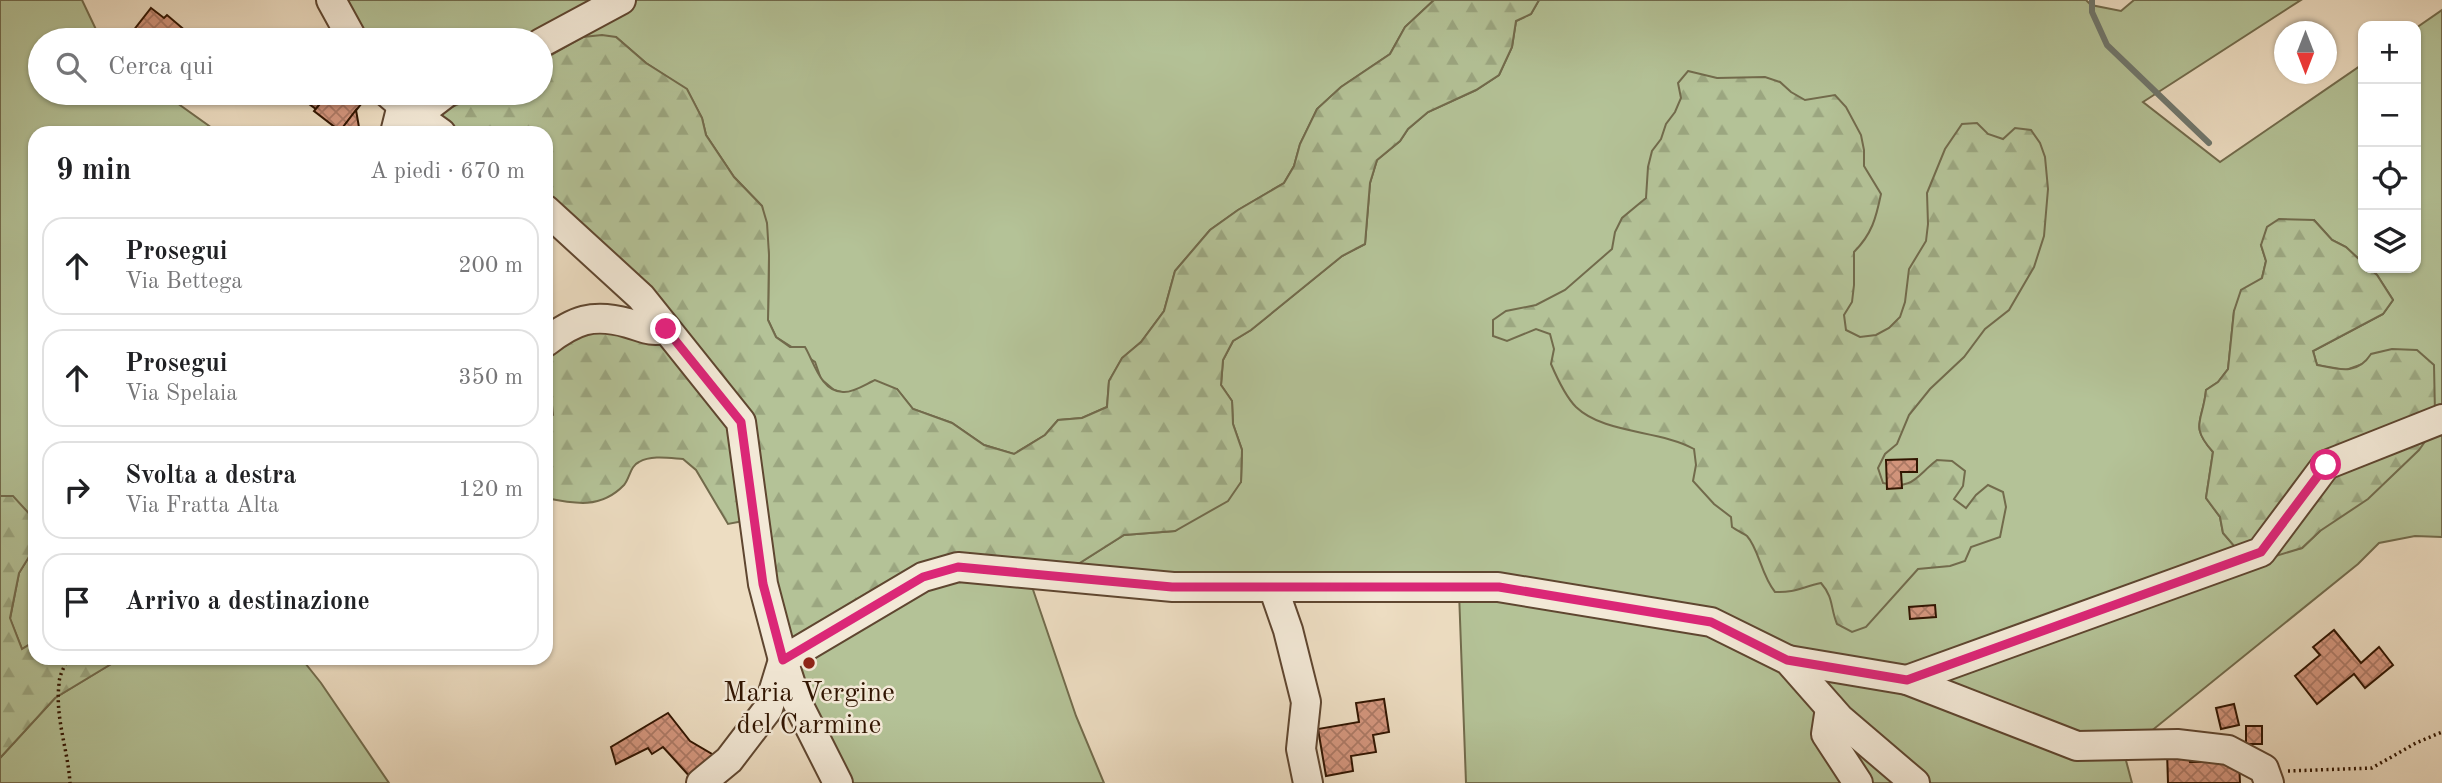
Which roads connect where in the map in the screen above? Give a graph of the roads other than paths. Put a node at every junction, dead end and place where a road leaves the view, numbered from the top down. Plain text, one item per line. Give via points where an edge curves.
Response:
1 (331, 0) edge
2 (621, 0) edge
3 (346, 28) edge
4 (553, 37) edge
5 (417, 105) edge
6 (400, 112) edge
7 (427, 126) edge
8 (553, 216) edge
9 (666, 329) junction
10 (553, 337) edge
11 (2442, 419) edge
12 (1273, 587) junction
13 (783, 660) junction
14 (1787, 660) junction
15 (1907, 680) junction
16 (1830, 708) junction
17 (2266, 776) edge
18 (701, 783) edge
19 (838, 783) edge
20 (1308, 783) edge
21 (1858, 783) edge
22 (1915, 783) edge

1 - 3 street
2 - 4 street
5 - 6 street
6 - 7 street
8 - 9 street via 641,297
9 - 10 street via 650,331 594,317 567,326
9 - 13 street via 741,422 763,584
11 - 15 street via 2326,465 2261,552
12 - 13 street via 1172,587 958,567 923,577
12 - 14 street via 1499,587 1711,622
12 - 20 street via 1306,702 1301,749
13 - 18 street via 768,709 729,760
13 - 19 street via 796,700
14 - 15 street
14 - 16 street
15 - 17 street via 2077,746 2176,744 2228,750
16 - 21 street via 1826,734
16 - 22 street

